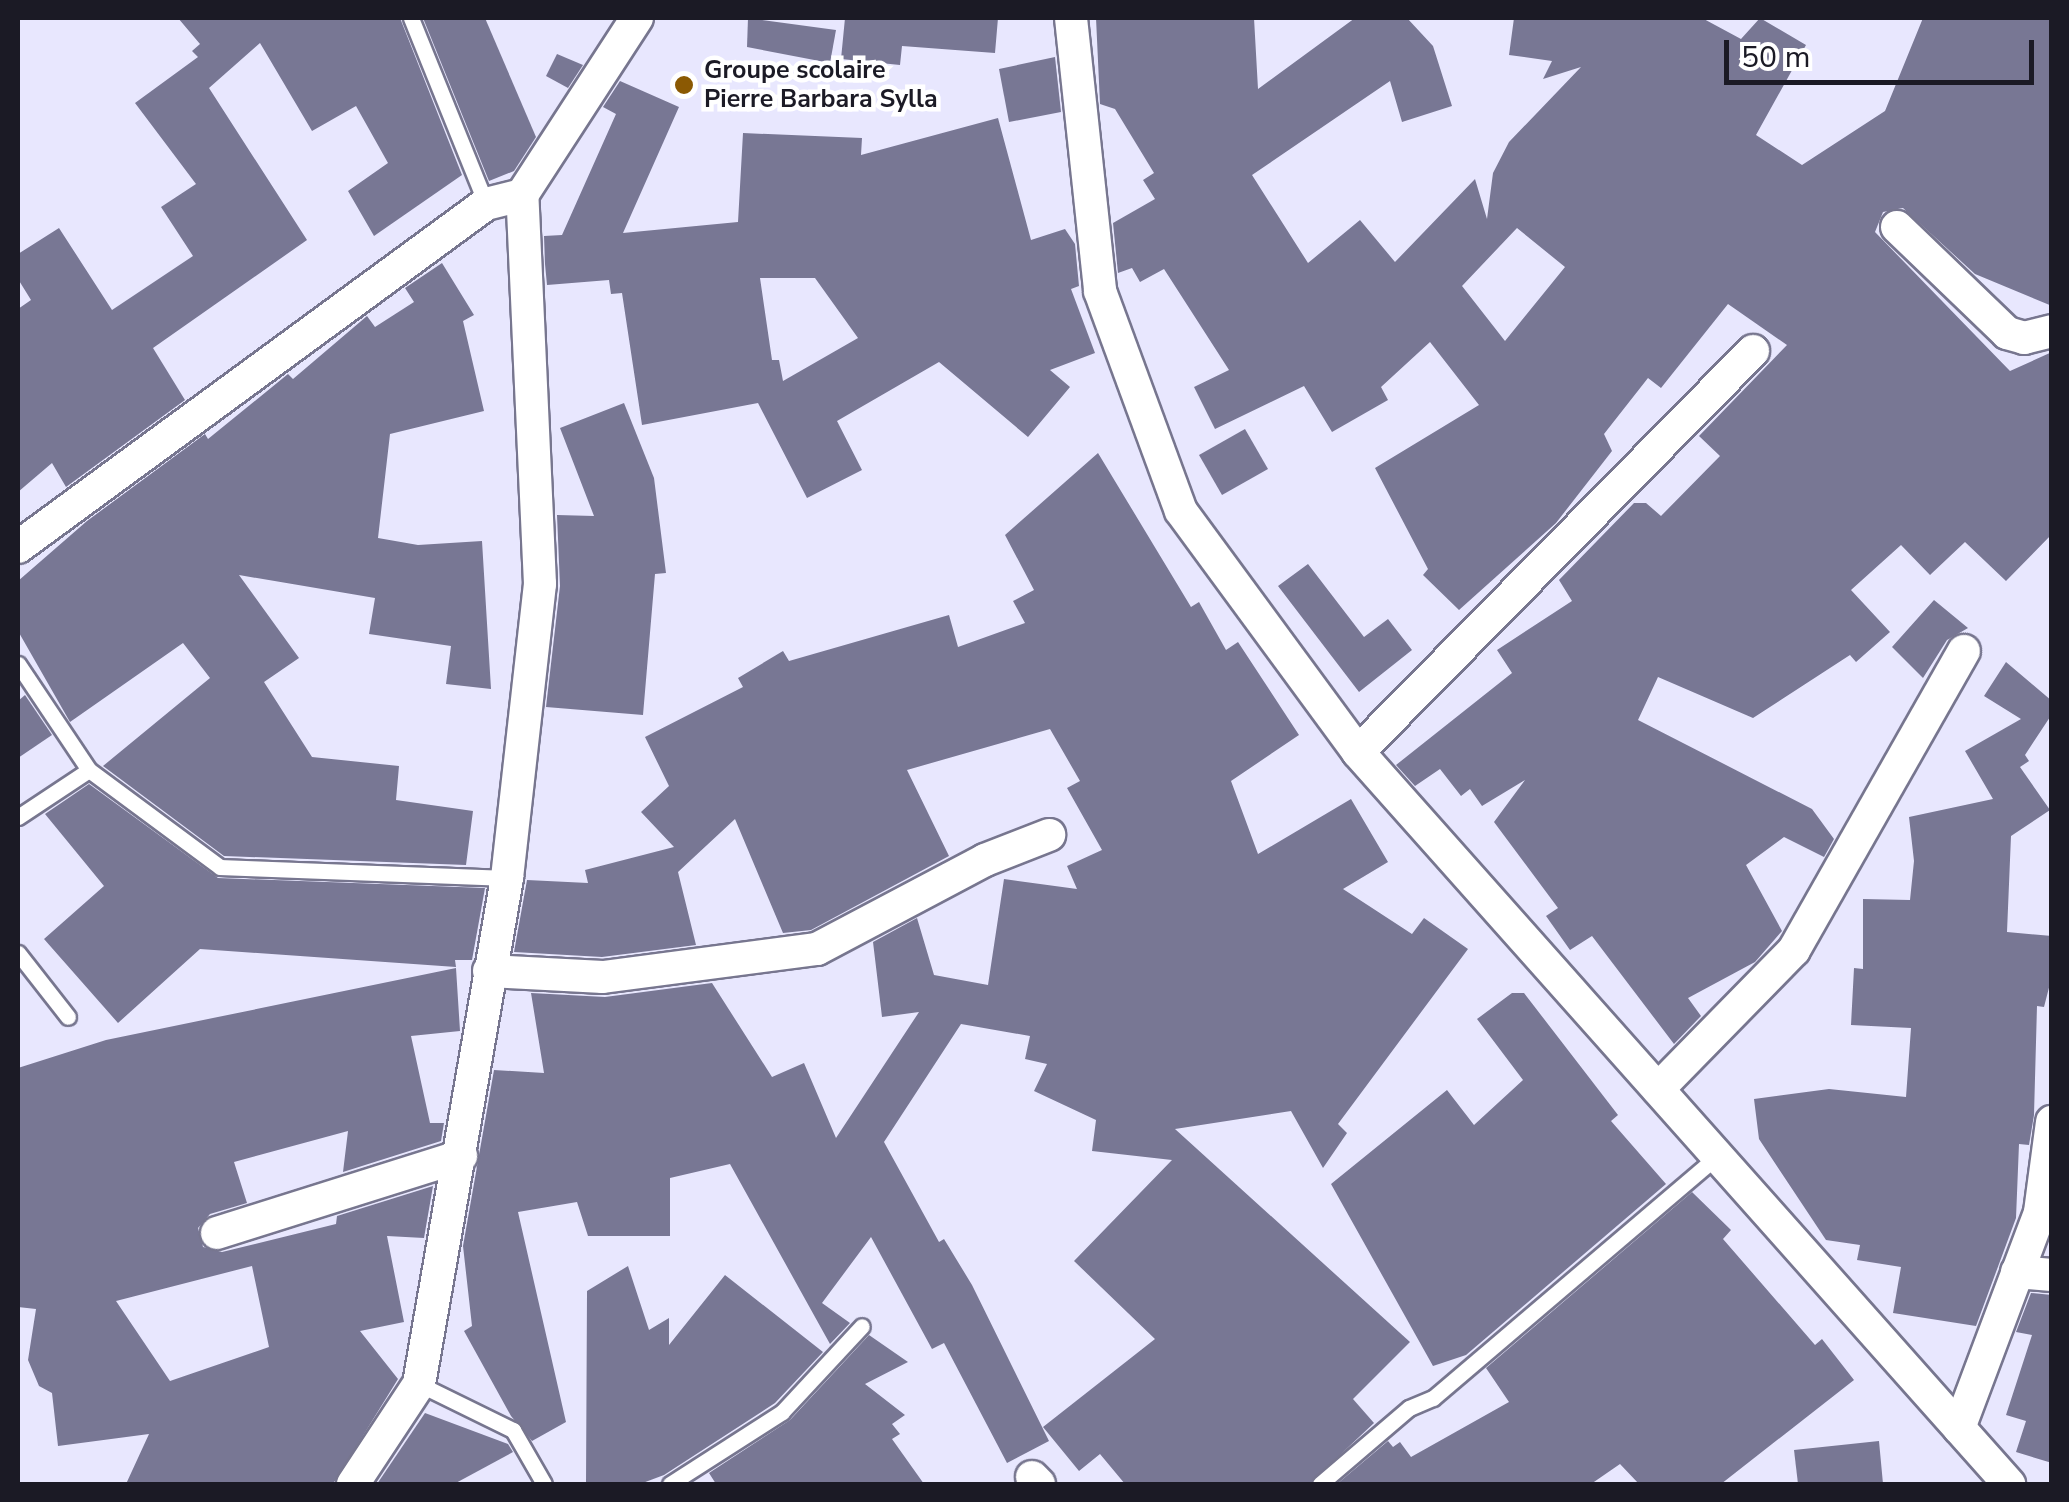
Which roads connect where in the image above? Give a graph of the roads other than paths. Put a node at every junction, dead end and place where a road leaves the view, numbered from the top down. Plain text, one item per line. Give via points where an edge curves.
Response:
1 (411, 18) edge
2 (637, 18) edge
3 (1071, 18) edge
4 (522, 195) junction
5 (486, 204) junction
6 (1896, 227) dead end
7 (2052, 330) edge
8 (1753, 351) dead end
9 (18, 547) edge
10 (1964, 651) dead end
11 (18, 664) edge
12 (1358, 752) junction
13 (89, 770) junction
14 (18, 818) edge
15 (1049, 834) dead end
16 (506, 878) junction
17 (18, 953) edge
18 (489, 971) junction
19 (68, 1017) dead end
20 (1658, 1088) junction
21 (2052, 1122) edge
22 (461, 1156) junction
23 (1717, 1156) junction
24 (217, 1233) dead end
25 (2017, 1272) junction
26 (2052, 1274) edge
27 (862, 1326) dead end
28 (419, 1384) junction
29 (1959, 1428) junction
30 (353, 1484) edge
31 (544, 1484) edge
32 (670, 1484) edge
33 (1320, 1484) edge
34 (2009, 1484) edge

1 - 5 lane
2 - 4 street
3 - 12 street via 1100,291 1180,511
4 - 5 street
4 - 16 street via 540,584
5 - 9 street
6 - 7 street via 2007,333 2024,338
8 - 12 street
10 - 20 street via 1794,950
11 - 13 lane
12 - 20 street
13 - 14 lane
13 - 16 lane via 220,867
15 - 18 street via 985,860 817,949 603,977
16 - 18 street
17 - 19 lane
18 - 22 street
20 - 23 street
21 - 25 street via 2040,1212
22 - 24 street
22 - 28 street
23 - 29 street
23 - 33 lane via 1433,1398 1409,1408
25 - 26 street
25 - 29 street
27 - 32 lane via 782,1412
28 - 30 street
28 - 31 lane via 513,1430
29 - 34 street

